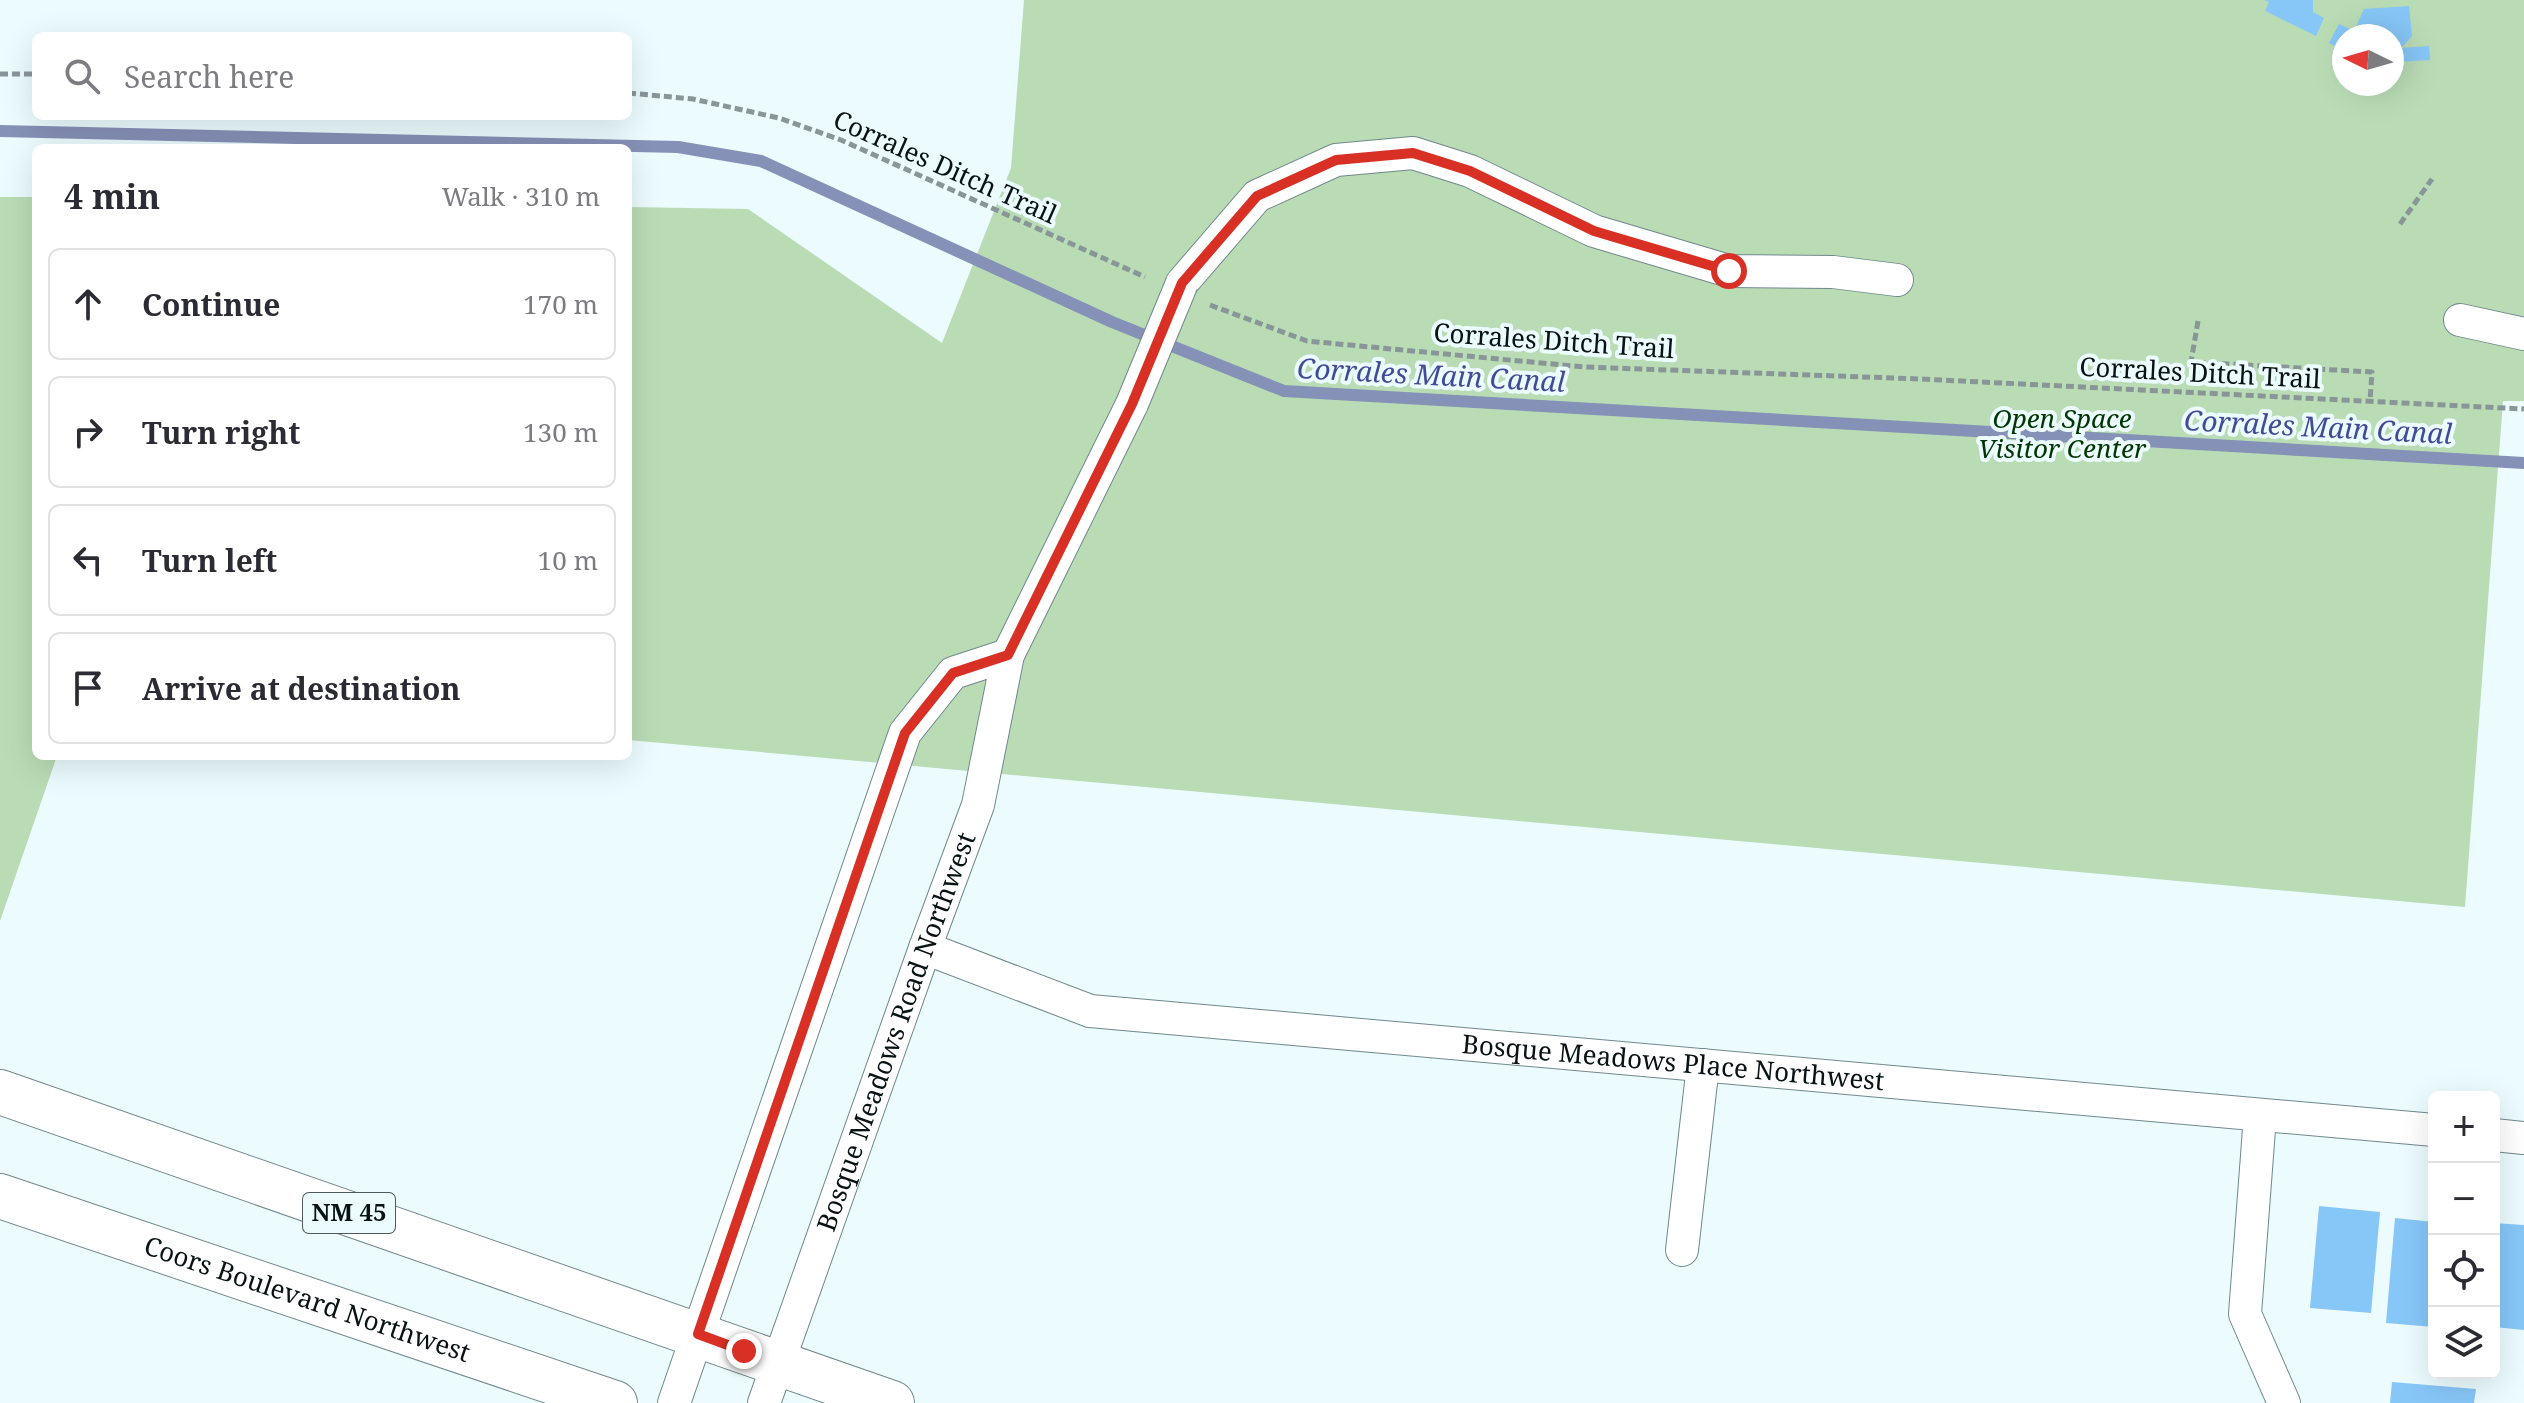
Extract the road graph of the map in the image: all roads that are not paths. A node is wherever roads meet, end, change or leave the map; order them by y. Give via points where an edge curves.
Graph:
1 (1897, 280) dead end
2 (2460, 320) dead end
3 (2524, 334) edge
4 (1008, 655) junction
5 (925, 948) junction
6 (1703, 1065) junction
7 (0, 1092) edge
8 (2260, 1116) junction
9 (2428, 1130) edge
10 (2500, 1136) edge
11 (2524, 1138) edge
12 (0, 1196) edge
13 (1682, 1250) dead end
14 (698, 1334) junction
15 (779, 1362) junction
16 (615, 1403) edge
17 (674, 1403) edge
18 (764, 1403) edge
19 (892, 1403) edge
20 (2284, 1403) edge

1 - 4 street, Bosque Meadows Road Northwest, bridge via 1833,272 1729,271 1594,231 1470,171 1413,153 1336,160 1257,196 1179,289 1132,404
2 - 3 street
4 - 5 street, Bosque Meadows Road Northwest via 978,805
4 - 14 street via 953,673 905,733
5 - 6 street, Bosque Meadows Place Northwest via 1090,1011
5 - 15 street, Bosque Meadows Road Northwest
6 - 8 street, Bosque Meadows Place Northwest
6 - 13 street
7 - 14 main road, NM 45
8 - 9 street, Bosque Meadows Place Northwest
8 - 20 street via 2245,1314
10 - 11 street
12 - 16 main road, Coors Boulevard Northwest
14 - 15 main road, NM 45
14 - 17 street
15 - 18 street, Bosque Meadows Road Northwest
15 - 19 main road, NM 45

